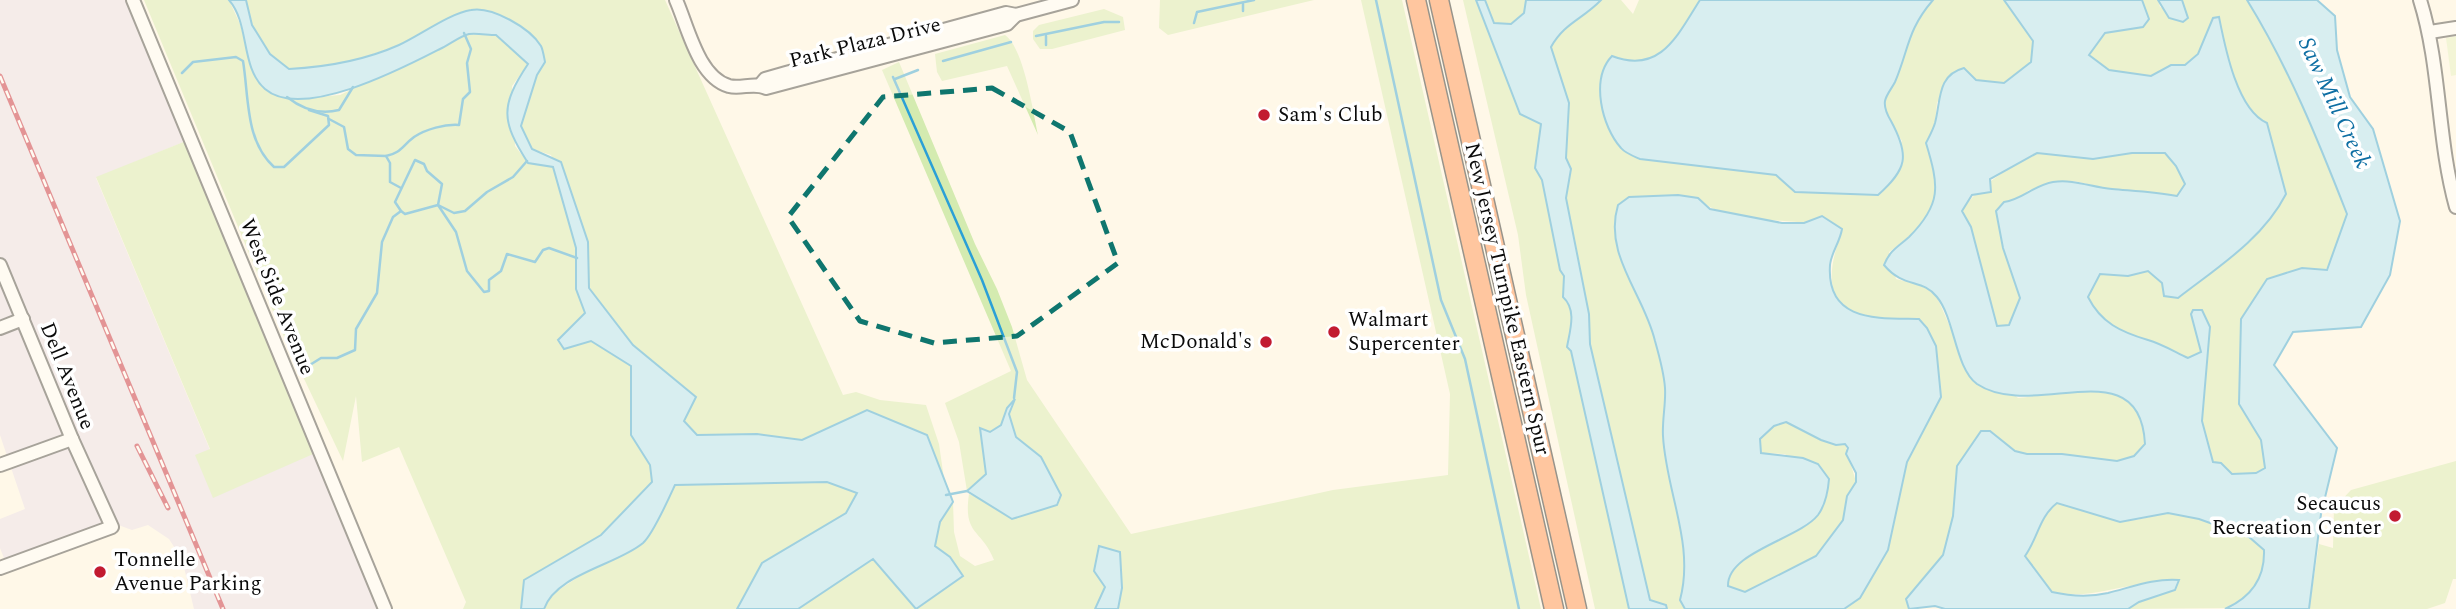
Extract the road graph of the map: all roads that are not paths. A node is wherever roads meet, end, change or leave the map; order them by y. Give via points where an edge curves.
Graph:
1 (133, 0) edge
2 (676, 0) edge
3 (1072, 0) edge
4 (1416, 0) edge
5 (1439, 0) edge
6 (2420, 0) edge
7 (2456, 28) edge
8 (2430, 33) junction
9 (2451, 158) edge
10 (2456, 207) edge
11 (0, 265) edge
12 (23, 319) junction
13 (0, 328) edge
14 (72, 439) junction
15 (0, 465) edge
16 (0, 568) edge
17 (385, 609) edge
18 (1554, 609) edge
19 (1577, 609) edge

1 - 17 street, West Side Avenue
2 - 3 street, Park Plaza Drive via 708,72 720,83 736,88 766,88 918,44 1007,24 1016,15
4 - 18 highway, New Jersey Turnpike Eastern Spur
5 - 19 highway, New Jersey Turnpike Eastern Spur
6 - 8 street
7 - 8 street
8 - 9 street
9 - 10 street
11 - 12 street, Dell Avenue
12 - 13 street
12 - 14 street, Dell Avenue
14 - 15 street
14 - 16 street, Dell Avenue via 112,527

